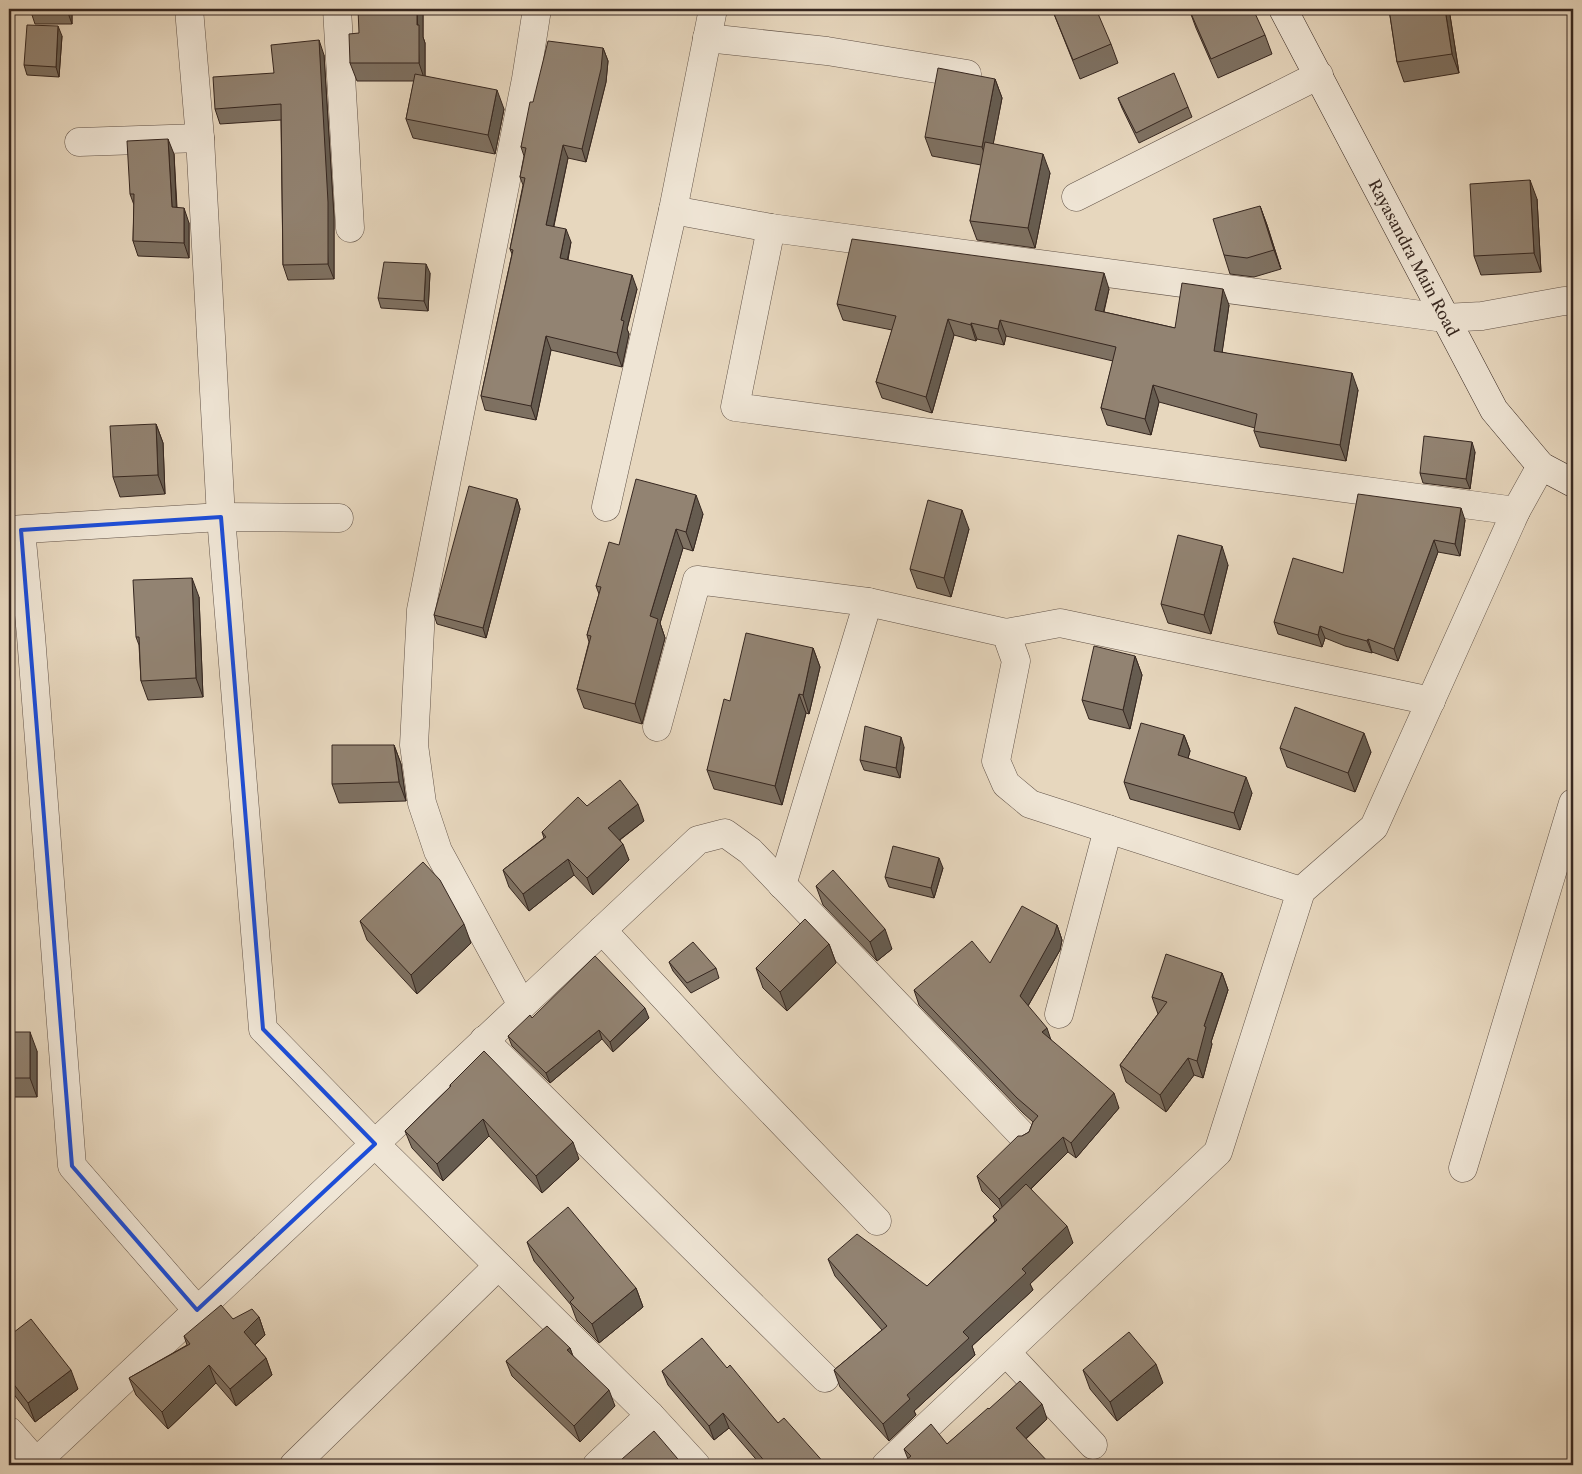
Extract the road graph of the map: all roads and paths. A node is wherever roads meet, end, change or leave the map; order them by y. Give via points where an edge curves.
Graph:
1 (189, 9) edge
2 (337, 9) edge
3 (537, 9) edge
4 (713, 9) edge
5 (1283, 9) edge
6 (706, 38) junction
7 (966, 74) edge
8 (1319, 76) junction
9 (200, 138) junction
10 (79, 142) dead end
11 (1076, 197) dead end
12 (673, 210) junction
13 (350, 228) dead end
14 (771, 228) junction
15 (1573, 302) edge
16 (1444, 318) junction
17 (1541, 466) junction
18 (1573, 483) edge
19 (606, 507) dead end
20 (1516, 511) junction
21 (221, 517) junction
22 (339, 518) dead end
23 (15, 530) edge
24 (868, 602) junction
25 (1006, 633) junction
26 (1431, 701) junction
27 (657, 727) dead end
28 (1573, 803) edge
29 (1108, 829) junction
30 (782, 885) junction
31 (1301, 891) junction
32 (602, 930) junction
33 (522, 1005) junction
34 (1059, 1014) dead end
35 (484, 1040) junction
36 (1023, 1136) edge
37 (375, 1144) junction
38 (1463, 1168) dead end
39 (877, 1221) dead end
40 (498, 1266) junction
41 (197, 1310) junction
42 (1006, 1352) junction
43 (825, 1378) dead end
44 (650, 1415) junction
45 (9, 1431) edge
46 (1092, 1445) dead end
47 (34, 1464) edge
48 (294, 1465) edge
49 (597, 1465) edge
50 (696, 1465) edge
51 (886, 1465) edge

1 - 9 street
2 - 13 street
3 - 33 street via 421,610 414,745 422,803 438,851
4 - 6 street
5 - 8 street, Rayasandra Main Road
6 - 7 street via 827,51
6 - 12 street
8 - 11 street
8 - 16 street, Rayasandra Main Road
9 - 10 street
9 - 21 street
12 - 14 street
12 - 19 street
14 - 16 street
14 - 20 street via 735,407
15 - 16 street via 1482,316
16 - 17 street, Rayasandra Main Road via 1494,410
17 - 18 street, Rayasandra Main Road
17 - 20 street
20 - 26 street
21 - 22 street
21 - 23 street
21 - 37 street via 263,1029
23 - 41 street via 32,655 72,1166
24 - 25 street
24 - 27 street via 697,580
24 - 30 street
25 - 26 street via 1060,623
25 - 29 street via 1016,661 996,761 1006,784 1030,804
26 - 31 street via 1374,828
28 - 38 street
29 - 31 street
29 - 34 street
30 - 32 street via 750,851 725,833 698,840
30 - 36 street
31 - 42 street via 1218,1152
32 - 33 street
32 - 39 street
33 - 35 street
35 - 37 street
35 - 43 street
37 - 40 street
37 - 41 street
40 - 44 street
40 - 48 street
41 - 47 street
42 - 46 street
42 - 51 street
44 - 49 street
44 - 50 street
45 - 47 street

